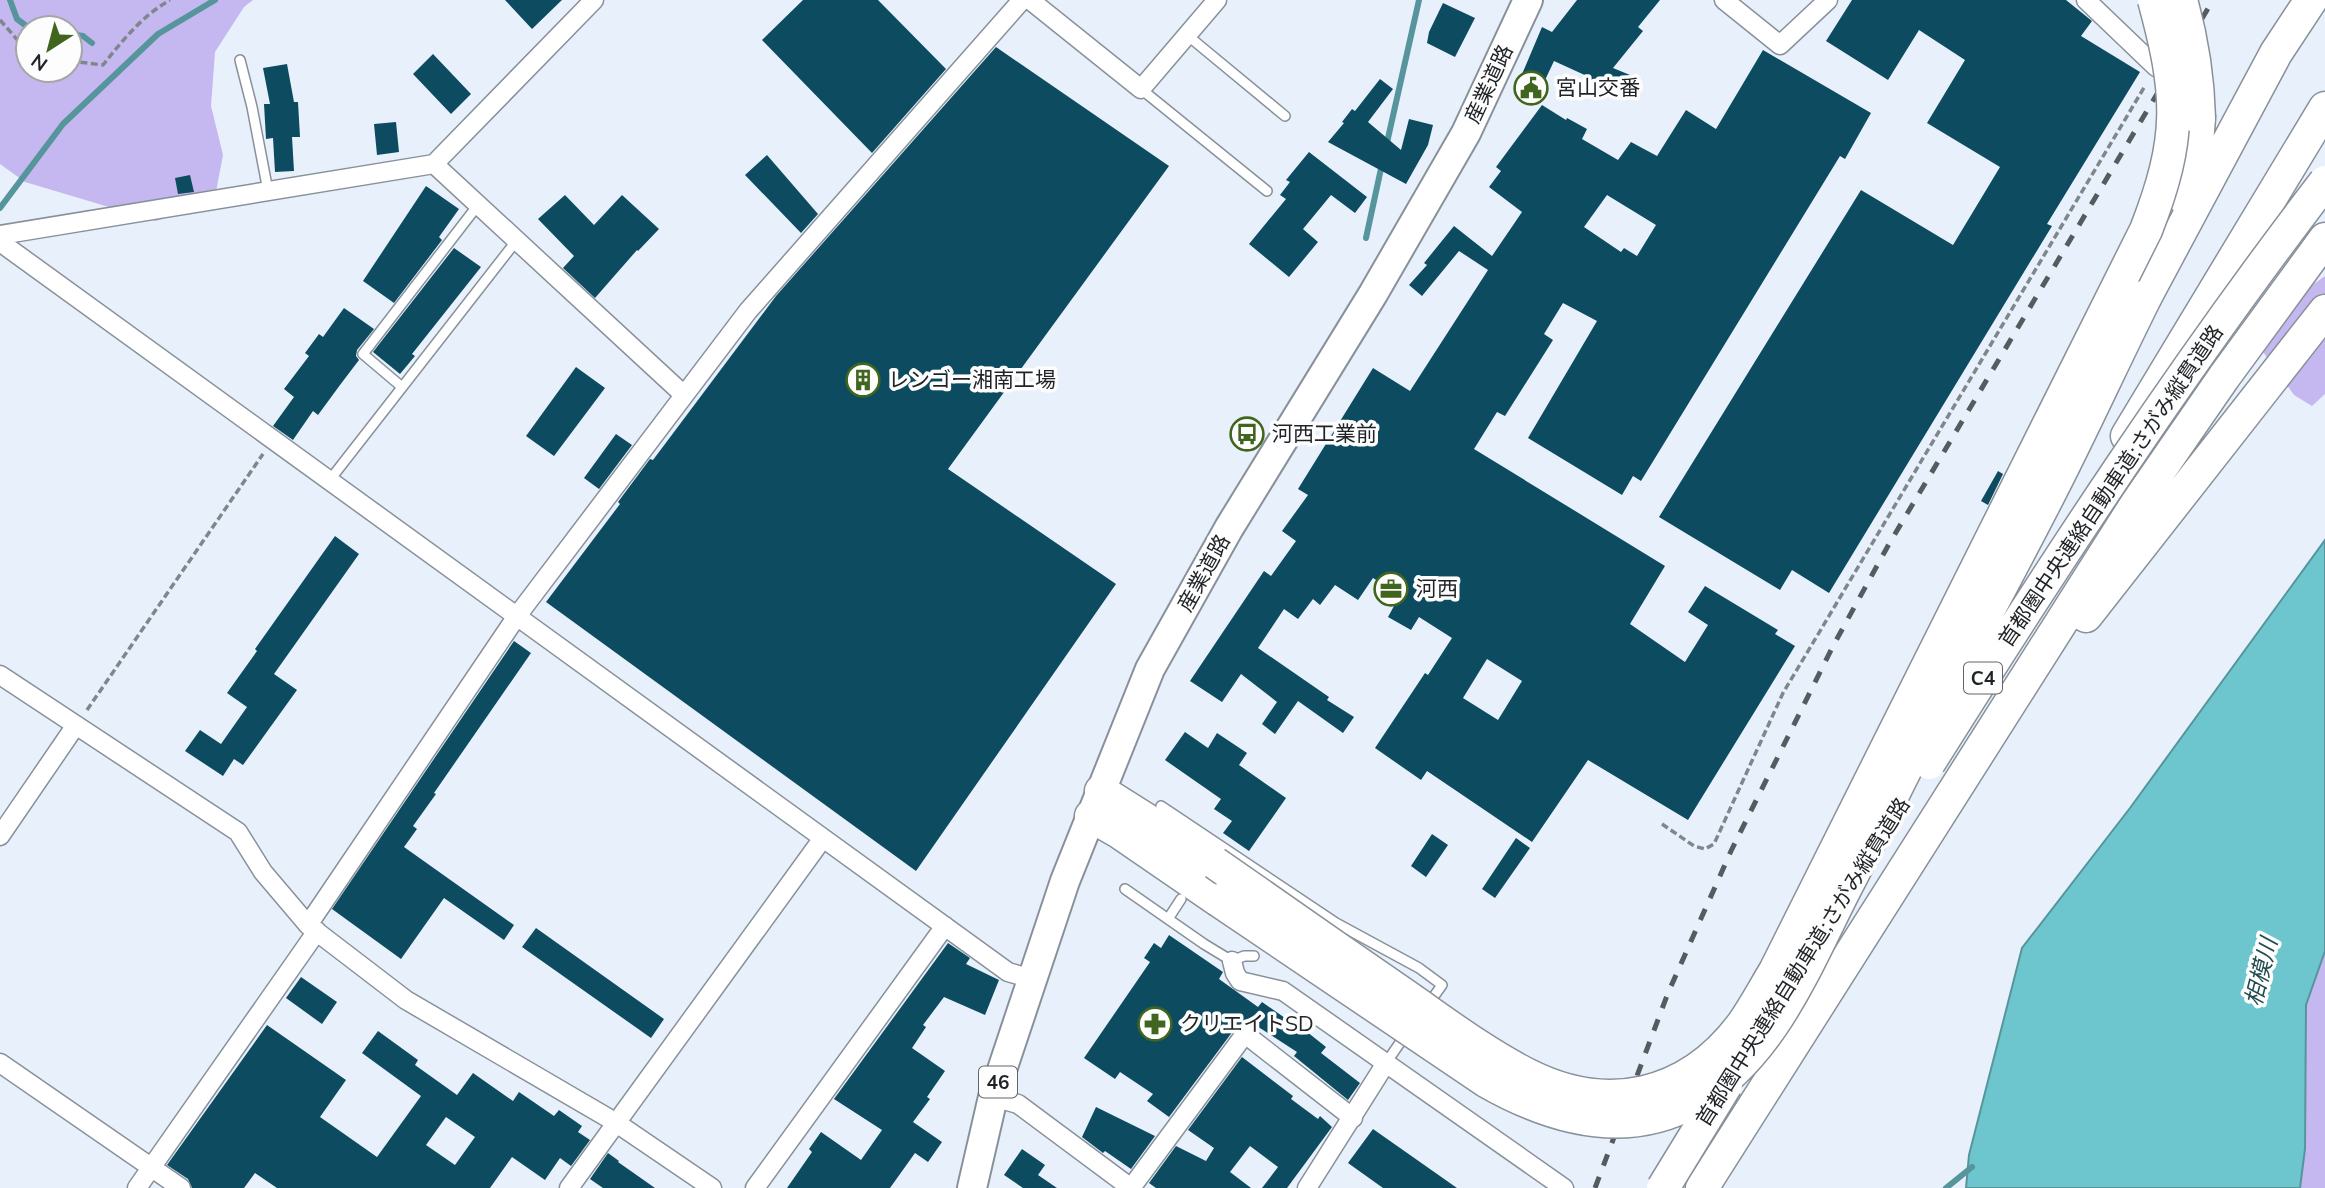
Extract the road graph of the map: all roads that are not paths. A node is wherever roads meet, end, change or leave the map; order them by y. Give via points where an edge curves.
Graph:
1 (594, 0) edge
2 (1022, 0) edge
3 (1030, 0) edge
4 (1217, 0) edge
5 (1528, 0) edge
6 (1724, 0) edge
7 (1828, 0) edge
8 (2086, 0) edge
9 (2154, 0) edge
10 (2180, 0) edge
11 (2311, 0) edge
12 (1188, 35) junction
13 (240, 60) dead end
14 (2156, 67) road end
15 (1141, 89) junction
16 (2325, 108) edge
17 (1285, 116) dead end
18 (434, 164) junction
19 (2325, 182) edge
20 (268, 191) junction
21 (1268, 191) dead end
22 (478, 205) junction
23 (0, 235) edge
24 (2325, 239) edge
25 (517, 240) junction
26 (0, 242) edge
27 (2146, 296) junction
28 (2325, 311) edge
29 (402, 387) junction
30 (684, 395) junction
31 (329, 481) junction
32 (2039, 589) junction
33 (517, 616) junction
34 (0, 676) edge
35 (76, 725) junction
36 (1096, 804) junction
37 (1161, 806) dead end
38 (0, 836) edge
39 (823, 838) junction
40 (1125, 889) dead end
41 (1181, 899) dead end
42 (1168, 919) junction
43 (945, 926) junction
44 (313, 928) junction
45 (1254, 956) dead end
46 (1232, 961) junction
47 (1032, 979) junction
48 (1802, 1027) junction
49 (0, 1063) edge
50 (1386, 1063) junction
51 (993, 1097) junction
52 (1353, 1118) junction
53 (615, 1122) junction
54 (152, 1168) junction
55 (138, 1188) edge
56 (181, 1188) edge
57 (569, 1188) edge
58 (712, 1188) edge
59 (755, 1188) edge
60 (972, 1188) edge
61 (1131, 1188) edge
62 (1307, 1188) edge
63 (1563, 1188) edge
64 (1662, 1188) edge
65 (1702, 1188) edge

1 - 18 street
2 - 30 street via 748,311
3 - 15 street
4 - 12 street
5 - 36 main road, 産業道路 / 46 via 1466,133 1229,528 1150,669
6 - 7 street via 1780,45
8 - 14 street
9 - 36 highway, bridge via 2173,80 2175,112 2168,169 2146,230 1775,971 1722,1048 1682,1078 1638,1095 1587,1096 1559,1088 1479,1047 1215,863
10 - 27 highway, bridge via 2198,86 2196,156 2182,211
11 - 27 highway via 2276,53
12 - 15 street
12 - 17 lane
13 - 20 lane
15 - 21 lane
16 - 32 highway, bridge via 2163,373
18 - 20 street
18 - 22 street
19 - 32 highway, 首都圏中央連絡自動車道;さがみ縦貫道路 / C4, bridge via 2188,368
20 - 23 street
22 - 25 street
22 - 29 lane via 363,354
24 - 48 highway, 首都圏中央連絡自動車道;さがみ縦貫道路 / C4 via 2137,503
25 - 29 lane
25 - 30 street
26 - 31 street
27 - 36 highway, bridge via 2041,511 1797,984 1747,1058 1703,1095 1671,1112 1594,1122 1513,1097 1119,832
28 - 48 highway via 2094,605 1868,939
29 - 31 lane
30 - 33 street
31 - 33 street
32 - 64 highway, 首都圏中央連絡自動車道;さがみ縦貫道路 / C4, bridge
33 - 39 street
33 - 44 street
34 - 35 street
35 - 38 street
35 - 44 street via 238,832 263,873
36 - 47 main road, 産業道路 / 46
37 - 50 lane via 1336,923 1442,985
39 - 43 street
39 - 53 street
40 - 42 lane
41 - 42 lane
42 - 46 lane
43 - 47 street via 1008,972
43 - 59 street
44 - 53 street via 406,1000
44 - 54 street
45 - 46 lane
46 - 50 street via 1240,981 1283,991
47 - 51 main road, 産業道路 / 46
48 - 65 highway, 首都圏中央連絡自動車道;さがみ縦貫道路 / C4
49 - 54 street
50 - 52 street
50 - 63 street
51 - 60 main road, 産業道路 / 46
51 - 61 street via 1018,1104
52 - 61 street via 1245,1034
52 - 62 street
53 - 57 street
53 - 58 street
54 - 55 street
54 - 56 street

